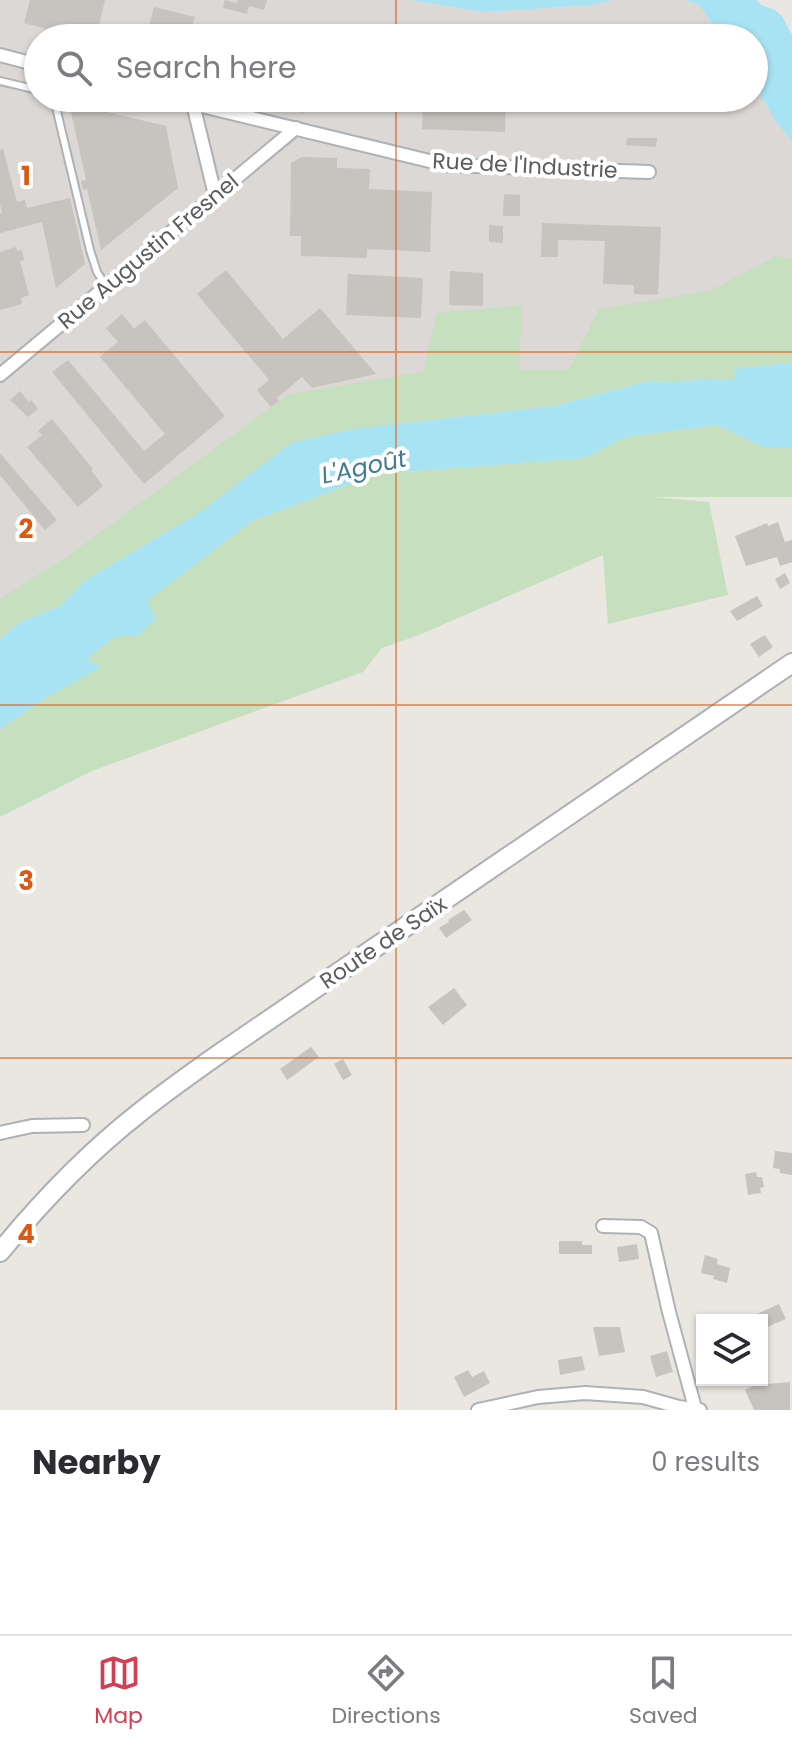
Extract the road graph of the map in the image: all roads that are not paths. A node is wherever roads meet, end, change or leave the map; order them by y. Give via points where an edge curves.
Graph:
1 (0, 55) edge
2 (24, 61) edge
3 (0, 81) edge
4 (24, 87) edge
5 (57, 112) edge
6 (195, 112) edge
7 (227, 112) edge
8 (296, 128) junction
9 (649, 172) dead end
10 (215, 195) junction
11 (106, 286) junction
12 (0, 375) edge
13 (792, 663) edge
14 (83, 1125) dead end
15 (0, 1133) edge
16 (603, 1226) dead end
17 (0, 1252) edge
18 (680, 1408) edge
19 (698, 1409) edge
20 (478, 1410) edge

1 - 2 street
3 - 4 lane
5 - 11 lane via 90,250
6 - 10 street
7 - 8 street, Rue de l'Industrie
8 - 9 street, Rue de l'Industrie via 446,165
8 - 10 street, Rue Augustin Fresnel
10 - 11 street, Rue Augustin Fresnel
11 - 12 street, Rue Augustin Fresnel
13 - 17 street, Route de Saïx via 138,1114 46,1199
14 - 15 street
16 - 19 street via 641,1227 651,1233
18 - 19 street
18 - 20 street via 643,1397 585,1393

